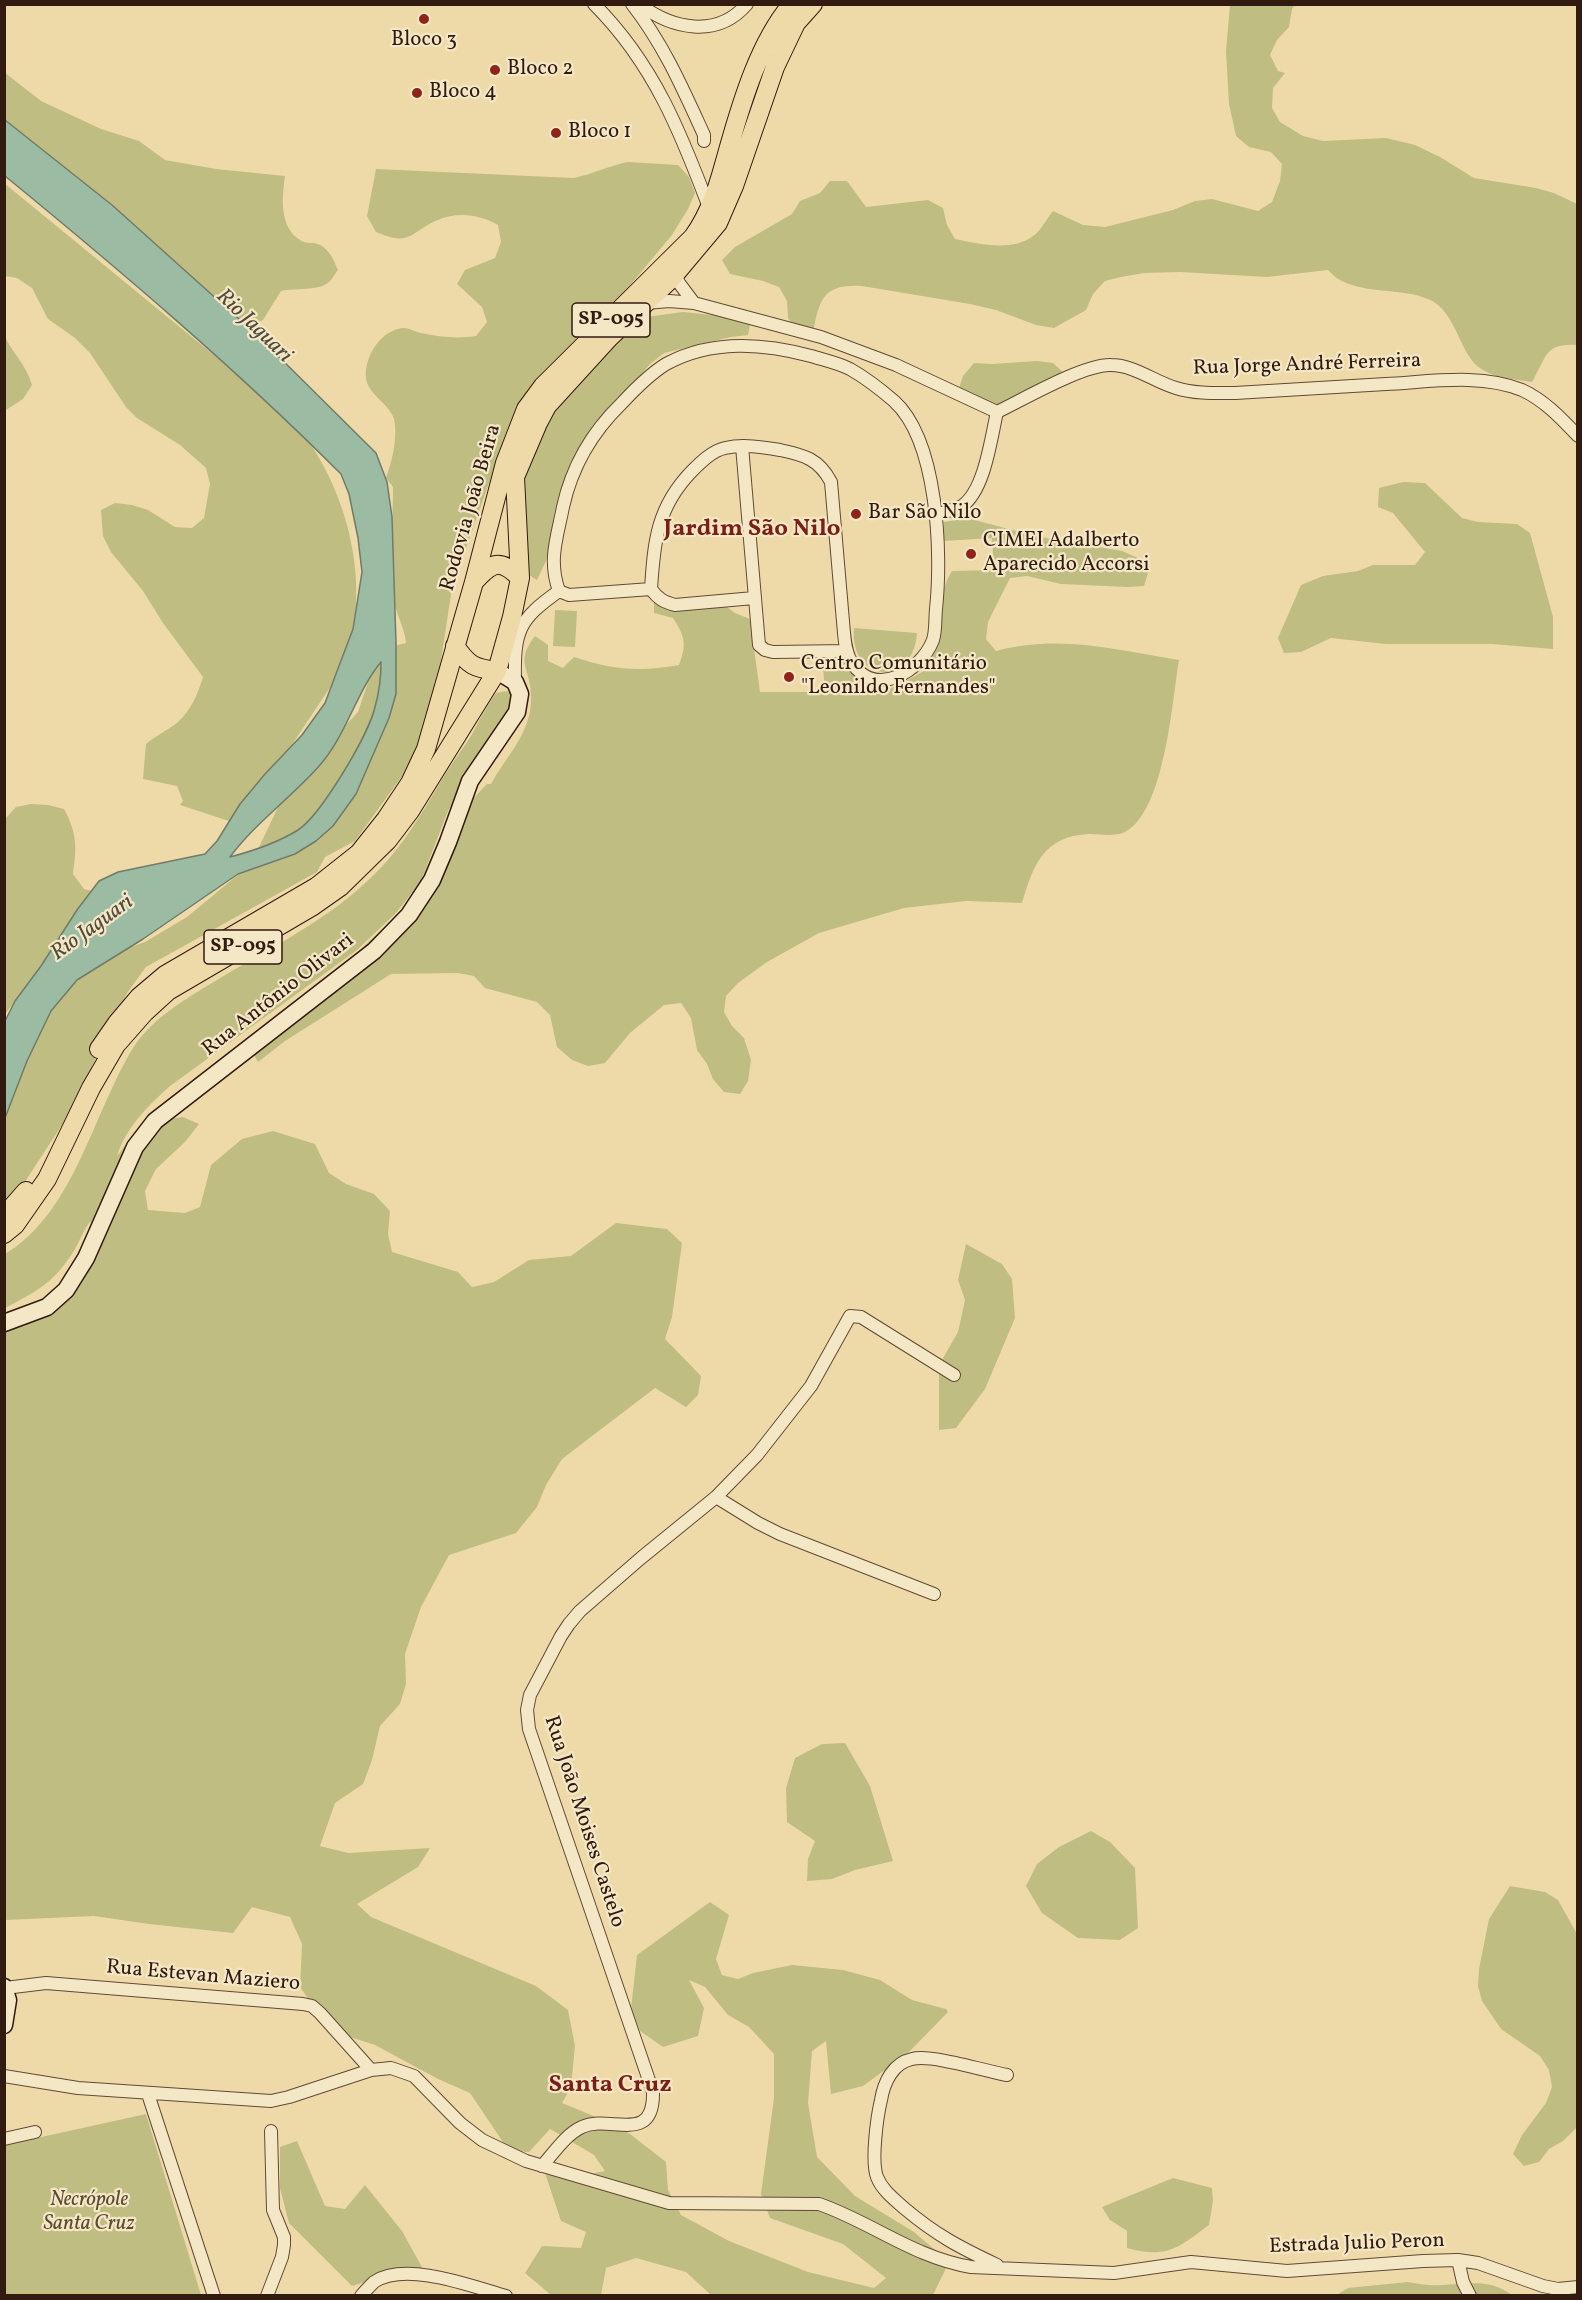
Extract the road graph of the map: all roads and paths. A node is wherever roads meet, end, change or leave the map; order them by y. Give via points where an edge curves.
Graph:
1 (594, 4) edge
2 (632, 4) edge
3 (639, 4) edge
4 (747, 4) edge
5 (792, 4) edge
6 (813, 4) edge
7 (704, 141) dead end
8 (710, 210) junction
9 (675, 274) junction
10 (646, 303) junction
11 (694, 303) junction
12 (777, 325) junction
13 (785, 350) junction
14 (997, 412) junction
15 (1578, 436) edge
16 (742, 446) junction
17 (935, 515) junction
18 (520, 578) junction
19 (474, 582) junction
20 (651, 589) junction
21 (560, 591) junction
22 (754, 598) junction
23 (455, 646) junction
24 (847, 651) junction
25 (497, 671) junction
26 (515, 682) junction
27 (4, 1216) edge
28 (4, 1234) edge
29 (4, 1323) edge
30 (954, 1375) dead end
31 (716, 1497) junction
32 (934, 1594) dead end
33 (5, 1988) edge
34 (4, 2025) edge
35 (371, 2070) junction
36 (7, 2075) edge
37 (1007, 2075) dead end
38 (148, 2094) junction
39 (271, 2131) dead end
40 (35, 2132) dead end
41 (4, 2139) edge
42 (542, 2166) junction
43 (1458, 2260) junction
44 (1002, 2268) junction
45 (1578, 2287) edge
46 (214, 2295) edge
47 (267, 2295) edge
48 (361, 2295) edge
49 (506, 2295) edge
50 (1470, 2295) edge

1 - 8 street via 636,53 667,106
2 - 7 street via 670,61
3 - 4 street via 671,22 714,26 730,20
5 - 8 main road, Rodovia João Beira / SP-095 via 764,48
6 - 9 main road, Rodovia João Beira / SP-095 via 796,24 775,67 718,223
8 - 19 main road, Rodovia João Beira / SP-095 via 693,237 565,363 526,409 505,463
9 - 10 main road, Rodovia João Beira / SP-095
9 - 11 street
10 - 11 street
10 - 18 main road, Rodovia João Beira / SP-095 via 547,406 524,452 515,477
11 - 12 street
12 - 13 street
12 - 14 street via 896,365
13 - 17 street via 848,368 896,403 923,449
13 - 21 street via 728,345 697,351 665,365 603,422 587,444 566,496 552,558
14 - 15 street, Rua Jorge André Ferreira via 1084,370 1112,365 1174,388 1203,393 1450,380 1500,384 1538,399
14 - 17 street via 980,483 973,496 961,507
16 - 20 street via 725,448 700,462 674,492 660,520
16 - 22 street
16 - 24 street via 799,454 824,468 833,496
17 - 24 street via 939,556 937,600 934,638 928,649 903,676 886,680 859,671
18 - 19 main road via 504,565 495,564
18 - 25 main road, Rodovia João Beira / SP-095
19 - 23 main road, Rodovia João Beira / SP-095
20 - 21 street via 569,595
20 - 22 street via 665,603 675,605
21 - 26 street via 526,619 515,656
22 - 24 street via 757,639 765,650
23 - 25 main road via 475,668
23 - 27 main road, SP-095 via 426,749 386,819 359,853 316,887 165,975 139,997 97,1052 34,1179
25 - 26 street
25 - 28 main road, SP-095 via 410,811 363,866 313,906 168,991 144,1012 116,1045 47,1179 15,1225
26 - 29 street, Rua Antônio Olivari via 520,694 517,712 470,781 432,880 409,915 374,951 155,1121 135,1147 86,1258 66,1290 47,1307
30 - 31 street, Rua João Moises Castelo via 855,1315 847,1320 819,1373 772,1438
31 - 32 street via 780,1534
31 - 42 street, Rua João Moises Castelo via 580,1611 561,1636 530,1695 529,1729 653,2092 651,2110 640,2123 584,2126 574,2131
33 - 34 street via 8,2000
33 - 35 street, Rua Estevan Maziero via 46,1983 312,2006
35 - 38 street, Estrada Julio Peron via 271,2101
35 - 42 street, Estrada Julio Peron via 391,2068 414,2076 482,2140 506,2154
36 - 38 street, Estrada Julio Peron via 78,2088
37 - 44 street via 931,2059 912,2059 897,2067 885,2082 880,2102 875,2160 876,2176 898,2203 950,2243
38 - 46 street
39 - 47 street via 273,2210 284,2245
40 - 41 street
42 - 44 street, Estrada Julio Peron via 669,2204 819,2204 948,2264
43 - 44 street, Estrada Julio Peron via 1287,2271 1191,2262 1114,2273
43 - 45 street, Estrada Julio Peron via 1543,2286
43 - 50 street
48 - 49 street via 386,2277 417,2273

